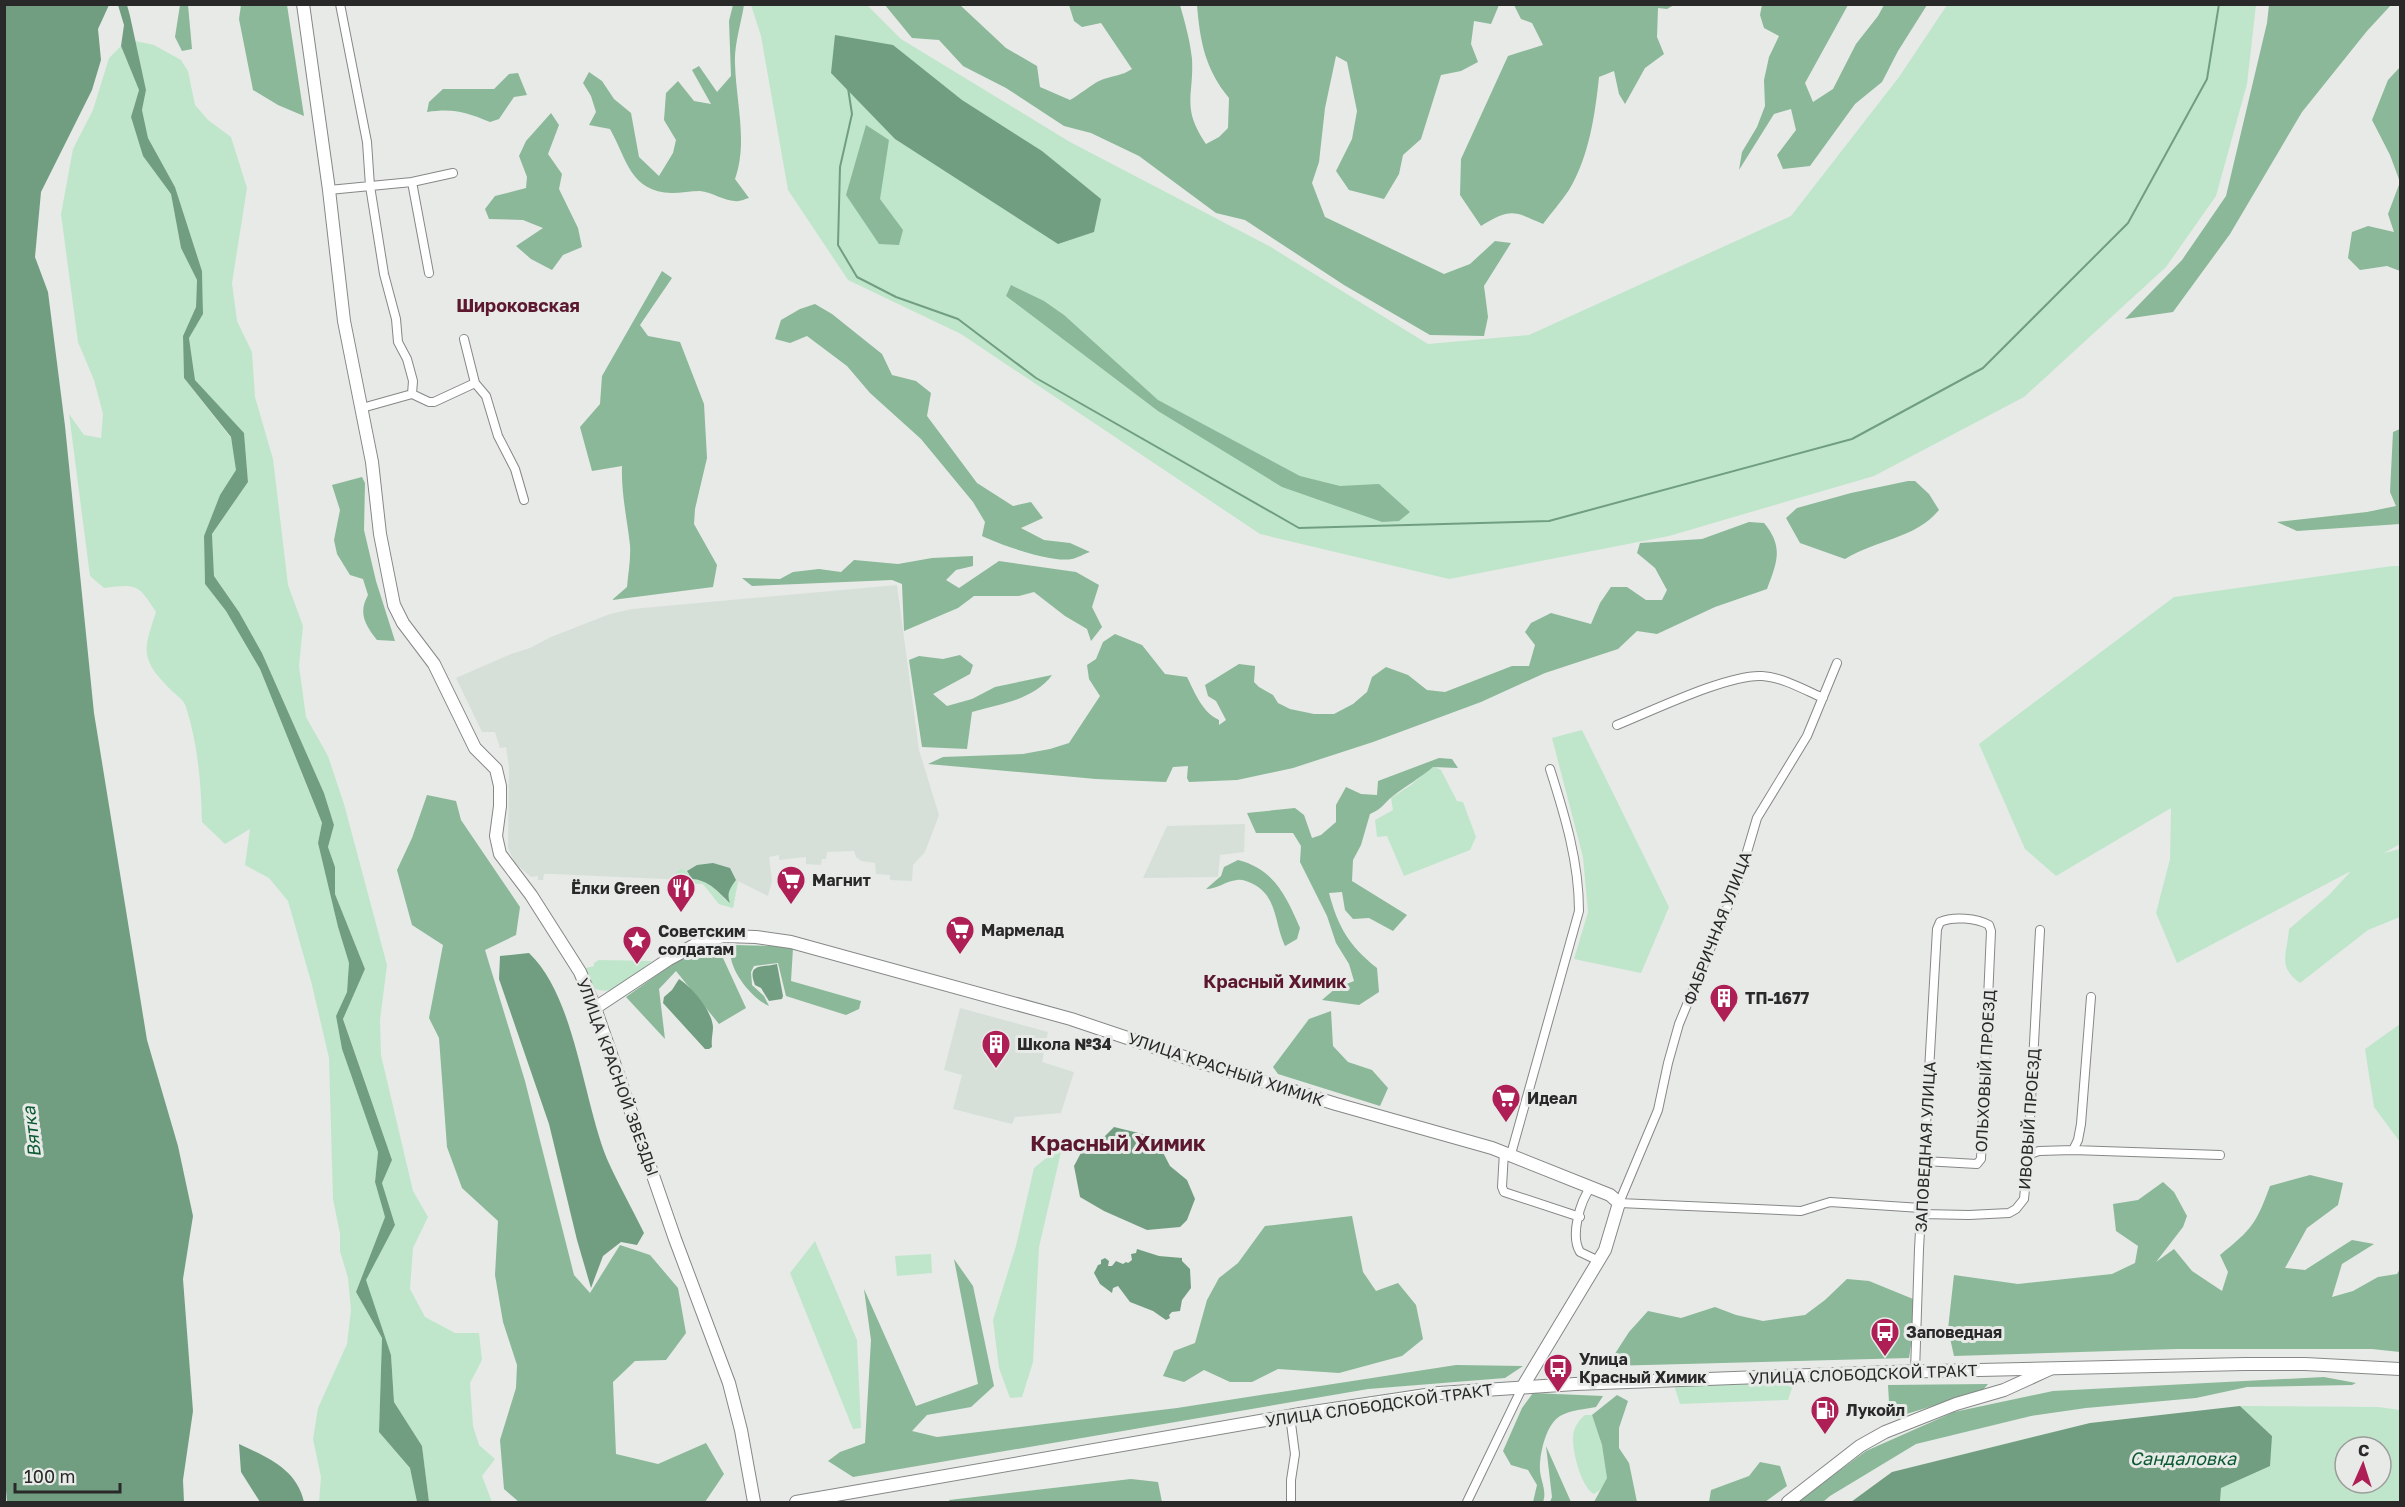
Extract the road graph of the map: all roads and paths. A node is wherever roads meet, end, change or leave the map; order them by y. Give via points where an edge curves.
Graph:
1 (303, 4) edge
2 (340, 4) edge
3 (453, 173) dead end
4 (412, 182) junction
5 (370, 186) junction
6 (329, 190) junction
7 (429, 273) dead end
8 (464, 339) dead end
9 (475, 383) junction
10 (412, 394) junction
11 (362, 408) junction
12 (524, 500) dead end
13 (1837, 663) dead end
14 (1823, 698) junction
15 (1617, 725) dead end
16 (1550, 769) dead end
17 (1940, 922) joint
18 (2040, 930) dead end
19 (2091, 997) dead end
20 (595, 1008) junction
21 (2073, 1150) junction
22 (1508, 1153) junction
23 (2220, 1155) dead end
24 (2028, 1157) junction
25 (1924, 1161) junction
26 (1591, 1187) junction
27 (1619, 1203) junction
28 (1921, 1211) junction
29 (1580, 1217) junction
30 (1599, 1261) junction
31 (2050, 1369) junction
32 (2400, 1369) edge
33 (1915, 1372) junction
34 (1523, 1386) junction
35 (1290, 1416) junction
36 (754, 1503) edge
37 (796, 1503) edge
38 (1291, 1503) edge
39 (1467, 1503) edge
40 (1788, 1503) edge

1 - 6 street, УЛИЦА КРАСНОЙ ЗВЕЗДЫ
2 - 5 street via 367,142
3 - 4 street
4 - 5 street
4 - 7 street
5 - 6 street
5 - 10 street via 384,274 398,342 413,381
6 - 11 street, УЛИЦА КРАСНОЙ ЗВЕЗДЫ via 344,321
8 - 9 street
9 - 10 street via 434,402
9 - 12 street via 486,396
10 - 11 street
11 - 20 street, УЛИЦА КРАСНОЙ ЗВЕЗДЫ via 394,605 434,664 475,748 496,769 500,786 496,836 500,854 580,972
13 - 14 street, ФАБРИЧНАЯ УЛИЦА
14 - 15 street via 1769,676 1751,676
14 - 27 street, ФАБРИЧНАЯ УЛИЦА via 1807,736 1757,818 1739,879 1679,1024 1658,1110
16 - 22 street via 1570,833 1579,911
17 - 25 street, ЗАПОВЕДНАЯ УЛИЦА
17 - 25 street, ОЛЬХОВЫЙ ПРОЕЗД via 1982,921 1991,931 1981,1159 1977,1164
18 - 24 street, ИВОВЫЙ ПРОЕЗД
19 - 21 street via 2081,1124
20 - 22 street, УЛИЦА КРАСНЫЙ ХИМИК via 704,940 724,936 775,939 1071,1019 1193,1060
20 - 36 street, УЛИЦА КРАСНОЙ ЗВЕЗДЫ via 729,1383
21 - 23 street
21 - 24 street via 2039,1151
22 - 26 street, УЛИЦА КРАСНЫЙ ХИМИК
22 - 29 street via 1502,1186 1505,1193
24 - 28 street, ИВОВЫЙ ПРОЕЗД via 2026,1191 2016,1209 1984,1215
25 - 28 street, ЗАПОВЕДНАЯ УЛИЦА
26 - 27 street, УЛИЦА КРАСНЫЙ ХИМИК
26 - 29 street via 1584,1196
27 - 28 street via 1801,1211 1830,1202
27 - 30 street
28 - 33 street, ЗАПОВЕДНАЯ УЛИЦА
29 - 30 street via 1577,1248
30 - 34 street
31 - 32 street, УЛИЦА СЛОБОДСКОЙ ТРАКТ via 2285,1364
31 - 33 street, УЛИЦА СЛОБОДСКОЙ ТРАКТ
31 - 40 street via 2004,1390 1885,1432 1860,1446
33 - 34 street, УЛИЦА СЛОБОДСКОЙ ТРАКТ
34 - 35 street, УЛИЦА СЛОБОДСКОЙ ТРАКТ via 1439,1393
34 - 39 street
35 - 37 street, УЛИЦА СЛОБОДСКОЙ ТРАКТ
35 - 38 street via 1295,1454

